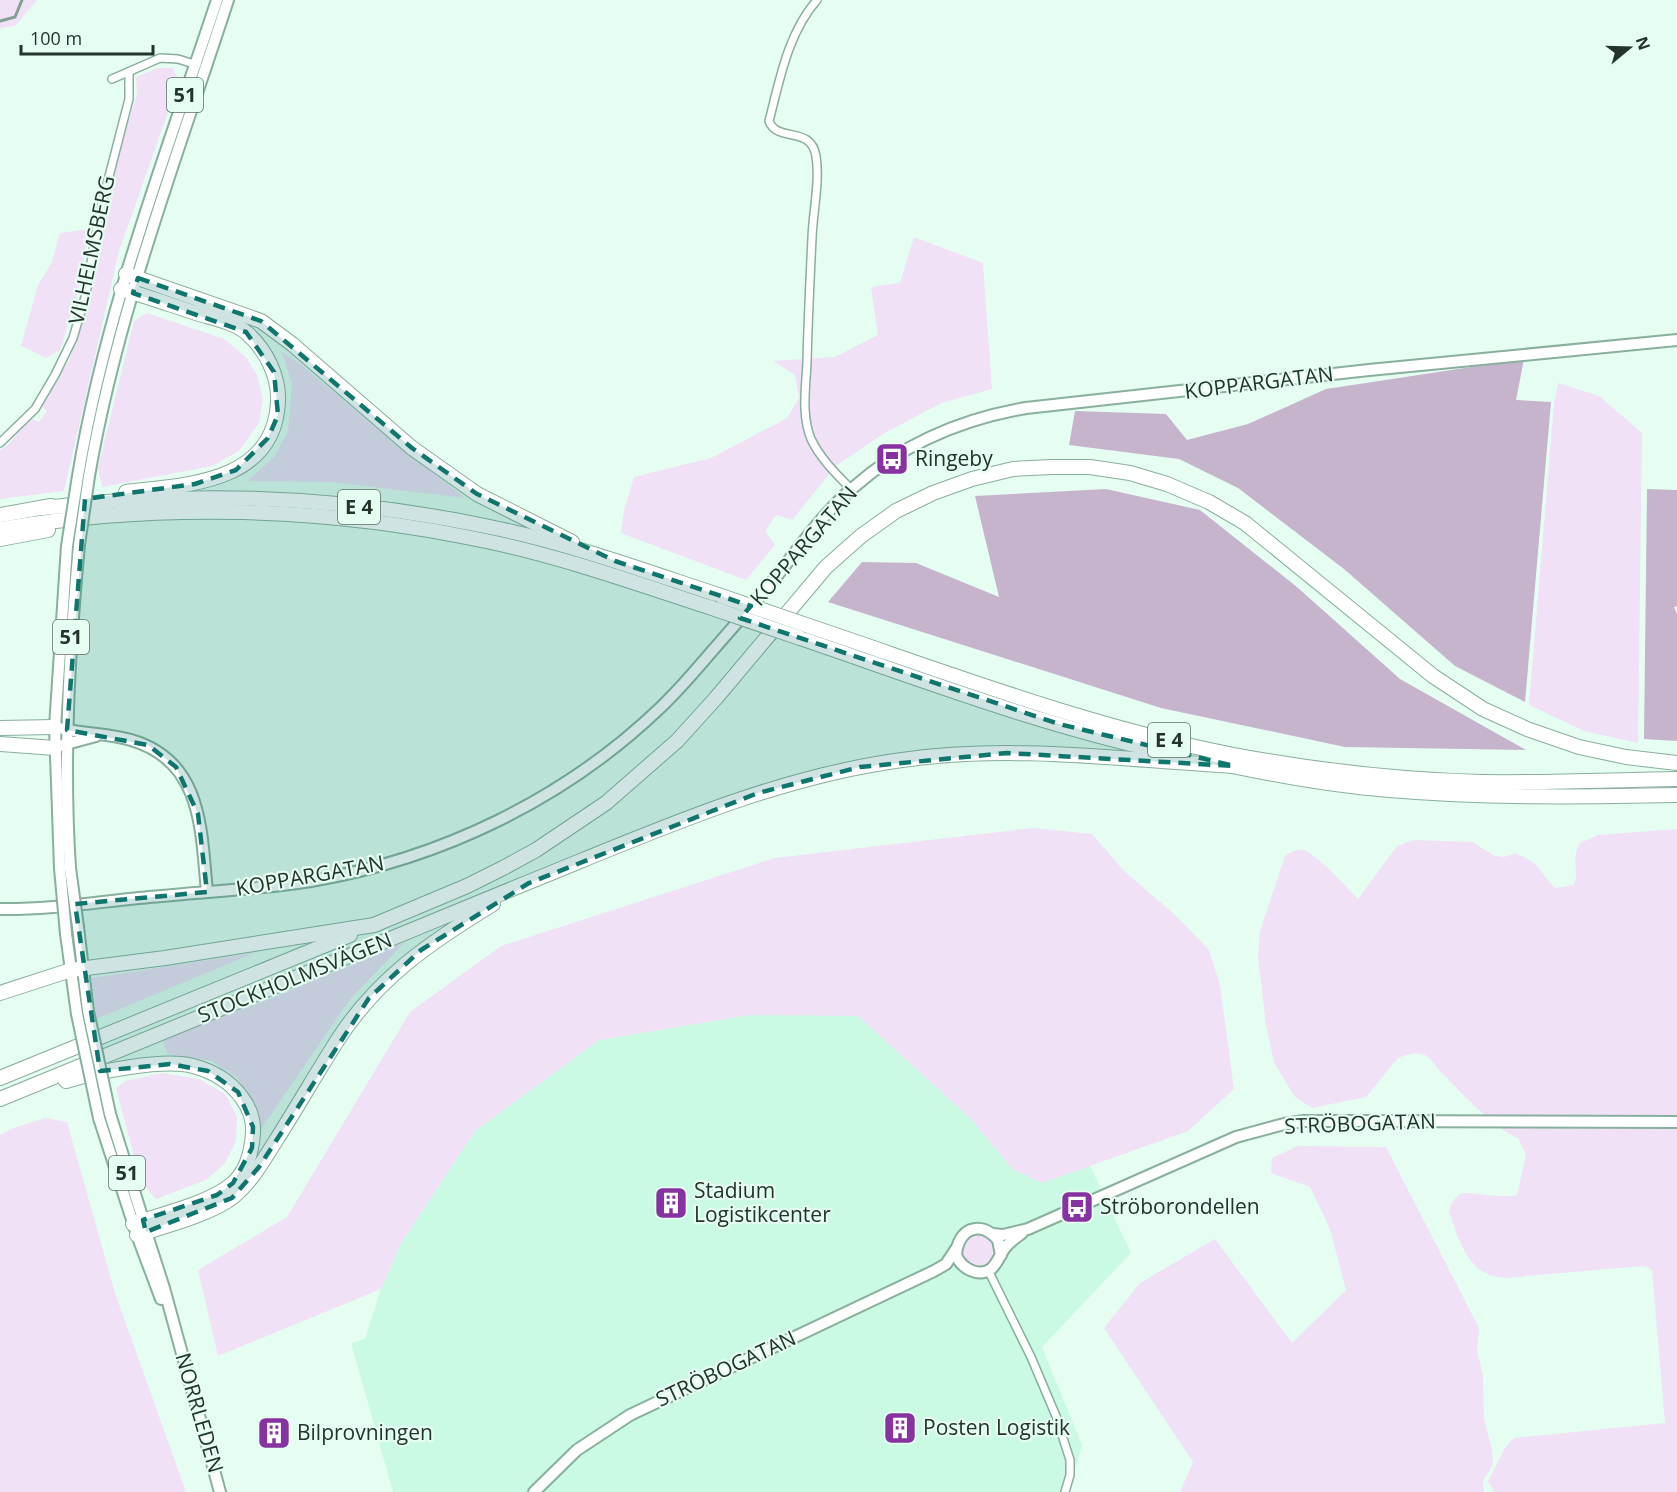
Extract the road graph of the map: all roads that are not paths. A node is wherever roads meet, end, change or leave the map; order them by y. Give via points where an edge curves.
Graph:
1 (217, 0) edge
2 (228, 0) edge
3 (817, 0) edge
4 (201, 67) junction
5 (129, 72) junction
6 (112, 80) dead end
7 (132, 276) junction
8 (127, 291) junction
9 (1677, 340) edge
10 (0, 442) edge
11 (84, 476) junction
12 (851, 489) junction
13 (42, 508) junction
14 (0, 515) edge
15 (128, 515) junction
16 (0, 529) edge
17 (0, 539) edge
18 (615, 561) junction
19 (0, 728) edge
20 (61, 728) junction
21 (100, 735) junction
22 (0, 744) edge
23 (61, 746) junction
24 (1677, 763) edge
25 (1234, 766) junction
26 (1677, 779) edge
27 (1638, 795) junction
28 (1677, 795) edge
29 (1677, 802) edge
30 (65, 868) junction
31 (529, 882) junction
32 (207, 892) junction
33 (0, 909) edge
34 (374, 925) junction
35 (77, 969) junction
36 (0, 993) edge
37 (0, 1078) edge
38 (0, 1100) edge
39 (1677, 1122) edge
40 (140, 1228) junction
41 (1028, 1229) junction
42 (993, 1234) junction
43 (956, 1249) junction
44 (1001, 1255) junction
45 (963, 1267) junction
46 (988, 1270) junction
47 (934, 1271) junction
48 (220, 1492) edge
49 (534, 1492) edge
50 (1065, 1492) edge

1 - 4 street, 51
2 - 4 street, 51
3 - 12 street via 804,15 792,41 769,121 776,131 807,139 816,154 805,412 812,441
4 - 5 street via 160,58
4 - 7 street, 51
5 - 6 street
5 - 10 street, VILHELMSBERG via 129,99 73,338 35,409
7 - 8 street, 51
7 - 18 highway via 261,321 412,448 477,494
8 - 11 street, 51 via 99,372 86,430
8 - 13 highway via 246,332 264,352 274,372 278,415 253,458 214,479
9 - 12 street, KOPPARGATAN via 1016,410 962,423 936,434
11 - 20 street, 51, bridge
11 - 20 street, 51, bridge via 67,546
12 - 32 street, KOPPARGATAN via 662,706 557,788 488,826 393,862 291,884
13 - 14 highway, E 4
13 - 18 highway, E 4 via 141,500 237,498 313,502 491,527
15 - 16 highway, E 4
15 - 17 highway
15 - 25 highway, E 4, bridge via 237,512 314,516 393,524 486,541 541,554 712,608 1059,724 1143,748
18 - 26 highway, E 4, bridge via 1067,712 1233,755 1318,768 1481,782
19 - 20 highway
20 - 21 street
20 - 23 street, 51
21 - 23 street
21 - 32 street via 148,745 170,761 186,780 198,814
22 - 23 highway
23 - 30 street, 51
24 - 34 highway via 1580,747 1483,709 1423,669 1245,524 1209,502 1167,484 1090,467 1013,469 933,493 861,536 826,567 677,741 578,823 476,882
25 - 27 highway, E 4 via 1323,783 1390,790
25 - 31 highway, STOCKHOLMSVÄGEN via 1067,754 1007,753 904,760 758,793
27 - 28 highway, E 4
27 - 29 highway
30 - 35 street, 51, bridge via 78,927
30 - 35 street, 51, bridge via 66,934
31 - 38 highway, STOCKHOLMSVÄGEN
31 - 40 highway via 422,950 369,998 246,1186 213,1208
32 - 33 street, KOPPARGATAN
34 - 35 highway
34 - 37 highway, STOCKHOLMSVÄGEN
35 - 36 highway
35 - 40 street, 51, bridge via 104,1116
38 - 40 highway via 89,1074 150,1065 191,1065 228,1082 248,1106 254,1126 245,1168 217,1195
39 - 41 street, STRÖBOGATAN via 1284,1124 1236,1137
40 - 48 street, NORRLEDEN via 176,1335
41 - 42 street, STRÖBOGATAN
41 - 44 street, STRÖBOGATAN via 1010,1242
42 - 43 street via 979,1228 969,1230
42 - 44 street
43 - 45 street
43 - 47 street, STRÖBOGATAN via 946,1264
44 - 46 street
45 - 46 street via 977,1272
45 - 47 street, STRÖBOGATAN
46 - 50 street via 1056,1416 1070,1461
47 - 49 street, STRÖBOGATAN via 630,1415 577,1450

